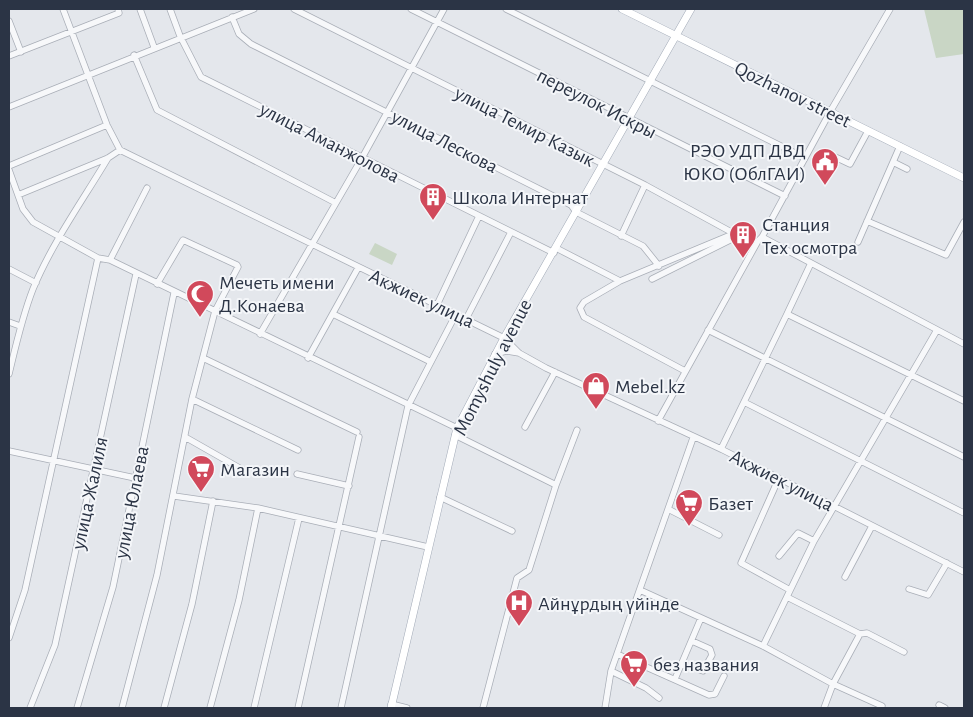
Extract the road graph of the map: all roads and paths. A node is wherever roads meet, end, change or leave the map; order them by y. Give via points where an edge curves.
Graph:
1 (63, 9) edge
2 (118, 9) edge
3 (140, 9) edge
4 (170, 9) edge
5 (254, 9) edge
6 (294, 9) edge
7 (411, 9) edge
8 (444, 9) edge
9 (506, 9) edge
10 (622, 9) edge
11 (691, 9) edge
12 (890, 9) edge
13 (232, 17) junction
14 (9, 20) edge
15 (436, 22) junction
16 (73, 32) junction
17 (676, 35) junction
18 (180, 36) junction
19 (154, 47) junction
20 (21, 52) junction
21 (134, 55) junction
22 (9, 56) edge
23 (410, 68) junction
24 (89, 75) junction
25 (650, 80) junction
26 (9, 107) edge
27 (388, 112) junction
28 (830, 112) junction
29 (628, 119) junction
30 (107, 125) junction
31 (868, 131) junction
32 (900, 146) junction
33 (120, 150) junction
34 (831, 155) dead end
35 (108, 158) junction
36 (362, 158) junction
37 (805, 158) junction
38 (893, 162) junction
39 (602, 164) junction
40 (9, 166) edge
41 (907, 169) dead end
42 (9, 170) edge
43 (964, 178) edge
44 (645, 185) junction
45 (148, 188) dead end
46 (18, 195) junction
47 (785, 196) junction
48 (334, 202) junction
49 (576, 212) junction
50 (479, 216) junction
51 (867, 222) junction
52 (964, 222) edge
53 (511, 232) junction
54 (735, 235) junction
55 (621, 236) junction
56 (61, 237) junction
57 (762, 237) junction
58 (858, 242) dead end
59 (310, 244) junction
60 (756, 245) junction
61 (555, 250) junction
62 (98, 258) junction
63 (110, 260) junction
64 (811, 263) junction
65 (659, 266) junction
66 (358, 268) junction
67 (9, 269) edge
68 (136, 274) junction
69 (652, 279) dead end
70 (620, 281) junction
71 (36, 283) junction
72 (157, 284) junction
73 (174, 293) junction
74 (436, 305) junction
75 (215, 311) junction
76 (333, 314) junction
77 (456, 314) junction
78 (787, 314) junction
79 (466, 319) junction
80 (9, 322) edge
81 (20, 326) junction
82 (708, 330) junction
83 (937, 330) junction
84 (260, 334) junction
85 (504, 338) junction
86 (964, 344) edge
87 (519, 353) junction
88 (495, 354) junction
89 (203, 358) junction
90 (308, 358) junction
91 (765, 358) junction
92 (431, 362) junction
93 (555, 372) junction
94 (685, 372) junction
95 (9, 374) edge
96 (911, 375) junction
97 (192, 399) junction
98 (964, 401) edge
99 (744, 402) junction
100 (408, 406) junction
101 (885, 417) junction
102 (658, 421) junction
103 (526, 427) dead end
104 (577, 430) dead end
105 (456, 432) junction
106 (185, 438) junction
107 (693, 438) junction
108 (721, 449) junction
109 (298, 450) dead end
110 (9, 451) edge
111 (964, 457) edge
112 (52, 460) junction
113 (862, 460) junction
114 (94, 469) junction
115 (242, 470) dead end
116 (297, 474) dead end
117 (135, 478) junction
118 (778, 480) junction
119 (556, 485) junction
120 (348, 486) junction
121 (174, 496) junction
122 (440, 497) junction
123 (213, 501) junction
124 (834, 507) junction
125 (258, 508) junction
126 (668, 509) junction
127 (964, 513) edge
128 (299, 518) junction
129 (872, 526) junction
130 (340, 527) junction
131 (512, 531) dead end
132 (719, 535) dead end
133 (380, 536) junction
134 (814, 541) junction
135 (428, 547) junction
136 (779, 556) dead end
137 (947, 563) junction
138 (964, 572) edge
139 (845, 577) dead end
140 (909, 589) dead end
141 (640, 590) junction
142 (790, 590) junction
143 (787, 597) junction
144 (702, 618) junction
145 (860, 634) junction
146 (9, 638) edge
147 (692, 641) junction
148 (763, 646) junction
149 (904, 652) dead end
150 (617, 654) junction
151 (682, 664) junction
152 (611, 670) junction
153 (724, 676) dead end
154 (675, 679) junction
155 (833, 684) junction
156 (659, 698) dead end
157 (938, 704) dead end
158 (391, 706) edge
159 (882, 706) dead end
160 (30, 708) edge
161 (77, 708) edge
162 (122, 708) edge
163 (164, 708) edge
164 (210, 708) edge
165 (254, 708) edge
166 (298, 708) edge
167 (341, 708) edge
168 (407, 708) edge
169 (484, 708) edge
170 (605, 708) edge
171 (824, 708) edge
172 (945, 708) edge

1 - 16 street
2 - 16 street via 119,13
3 - 19 street
4 - 18 street, улица Аманжолова
5 - 13 street
6 - 23 street, улица Темир Казык
7 - 15 street, переулок Искры
8 - 15 street
9 - 25 street
10 - 17 main road, Qozhanov street
11 - 17 main road
12 - 28 street
13 - 18 street
13 - 27 street, улица Лескова via 245,41
14 - 20 street
15 - 23 street
15 - 29 street, переулок Искры
16 - 20 street
16 - 24 street
17 - 25 main road, Momyshuly avenue
17 - 28 main road, Qozhanov street
18 - 19 street
18 - 36 street, улица Аманжолова via 201,77
19 - 21 street
20 - 22 street
21 - 24 street
21 - 48 street via 156,110
23 - 27 street
23 - 39 street, улица Темир Казык
24 - 26 street
24 - 30 street
25 - 29 main road, Momyshuly avenue
25 - 37 street
27 - 36 street
27 - 49 street, улица Лескова via 571,205
28 - 31 main road, Qozhanov street
28 - 37 street
29 - 39 main road, Momyshuly avenue
29 - 47 street, переулок Искры
30 - 33 street
30 - 40 street
31 - 32 main road, Qozhanov street
31 - 34 street via 850,164
32 - 38 street
32 - 43 main road, Qozhanov street
33 - 35 street
33 - 59 street, Акжиек улица
35 - 46 street
35 - 56 street
36 - 48 street
36 - 50 street, улица Аманжолова
37 - 47 street
38 - 41 street
38 - 51 street
39 - 44 street, улица Темир Казык
39 - 49 main road, Momyshuly avenue
42 - 46 street
44 - 54 street, улица Темир Казык
44 - 55 street
45 - 63 street
46 - 56 street via 23,209 34,222
47 - 57 street
48 - 59 street
49 - 55 street, улица Лескова
49 - 61 main road, Momyshuly avenue
50 - 53 street, улица Аманжолова
50 - 74 street
51 - 52 street via 946,255
51 - 58 street
53 - 61 street, улица Аманжолова
53 - 79 street
54 - 60 street, улица Темир Казык
54 - 65 street
54 - 69 street
55 - 65 street, улица Лескова via 643,246
56 - 62 street
56 - 71 street
57 - 60 street
57 - 64 street
59 - 66 street, Акжиек улица
59 - 84 street
60 - 82 street
61 - 70 street, улица Аманжолова
61 - 85 main road, Momyshuly avenue
62 - 63 street
62 - 112 street
63 - 68 street
64 - 78 street
64 - 83 street
65 - 70 street
66 - 74 street, Акжиек улица
66 - 76 street
67 - 71 street
68 - 72 street
68 - 114 street, улица Жалиля
70 - 94 street via 584,302 579,311 584,317
71 - 81 street
72 - 73 street
72 - 75 street via 182,240 187,240 237,265
73 - 75 street
73 - 117 street, улица Юлаева
74 - 77 street, Акжиек улица
75 - 84 street
75 - 89 street
76 - 90 street
76 - 92 street
77 - 79 street, Акжиек улица
77 - 92 street
78 - 91 street
78 - 96 street
79 - 85 street, Акжиек улица
80 - 81 street
81 - 95 street
82 - 91 street
82 - 94 street
83 - 86 street
83 - 96 street
84 - 90 street
85 - 87 street, Акжиек улица
85 - 88 main road, Momyshuly avenue
87 - 88 street via 506,351
87 - 93 street, Акжиек улица
88 - 105 main road, Momyshuly avenue
89 - 97 street
89 - 120 street via 358,434
90 - 100 street
91 - 99 street
91 - 101 street
92 - 100 street
93 - 102 street, Акжиек улица
93 - 103 street
94 - 102 street
96 - 98 street
96 - 101 street
97 - 106 street
97 - 109 street
99 - 108 street
99 - 113 street
100 - 105 street
100 - 133 street
101 - 111 street
101 - 113 street
102 - 107 street, Акжиек улица
104 - 119 street
105 - 119 street
105 - 122 main road, Momyshuly avenue
106 - 115 street
106 - 121 street
107 - 108 street, Акжиек улица
107 - 126 street
108 - 118 street, Акжиек улица
110 - 112 street
112 - 114 street
112 - 146 street via 25,590
113 - 124 street
113 - 127 street
114 - 117 street
114 - 160 street, улица Жалиля via 55,645
116 - 120 street
117 - 161 street, улица Юлаева via 113,587
118 - 124 street, Акжиек улица
118 - 142 street via 741,563
119 - 169 street via 528,570 517,578
120 - 130 street
121 - 123 street
121 - 162 street
122 - 131 street
122 - 135 main road, Momyshuly avenue
123 - 125 street
123 - 163 street via 192,604
124 - 129 street, Акжиек улица
124 - 134 street
125 - 128 street
125 - 164 street via 239,600
126 - 132 street
126 - 141 street
128 - 130 street
128 - 165 street
129 - 137 street, Акжиек улица
129 - 139 street
130 - 133 street
130 - 166 street
133 - 135 street
133 - 167 street
134 - 136 street via 798,533
134 - 142 street
135 - 158 main road, Momyshuly avenue
137 - 138 street, Акжиек улица
137 - 140 street via 928,595
141 - 144 street
141 - 150 street
142 - 143 street
143 - 145 street
143 - 148 street
144 - 147 street
144 - 148 street
145 - 149 street via 866,633
145 - 155 street
147 - 151 street
147 - 151 street via 710,649 712,654 703,670
148 - 155 street
150 - 152 street
150 - 154 street
151 - 154 street
152 - 156 street
152 - 170 street
153 - 154 street via 715,694 709,695
155 - 159 street
155 - 171 street
157 - 172 street
158 - 168 street

